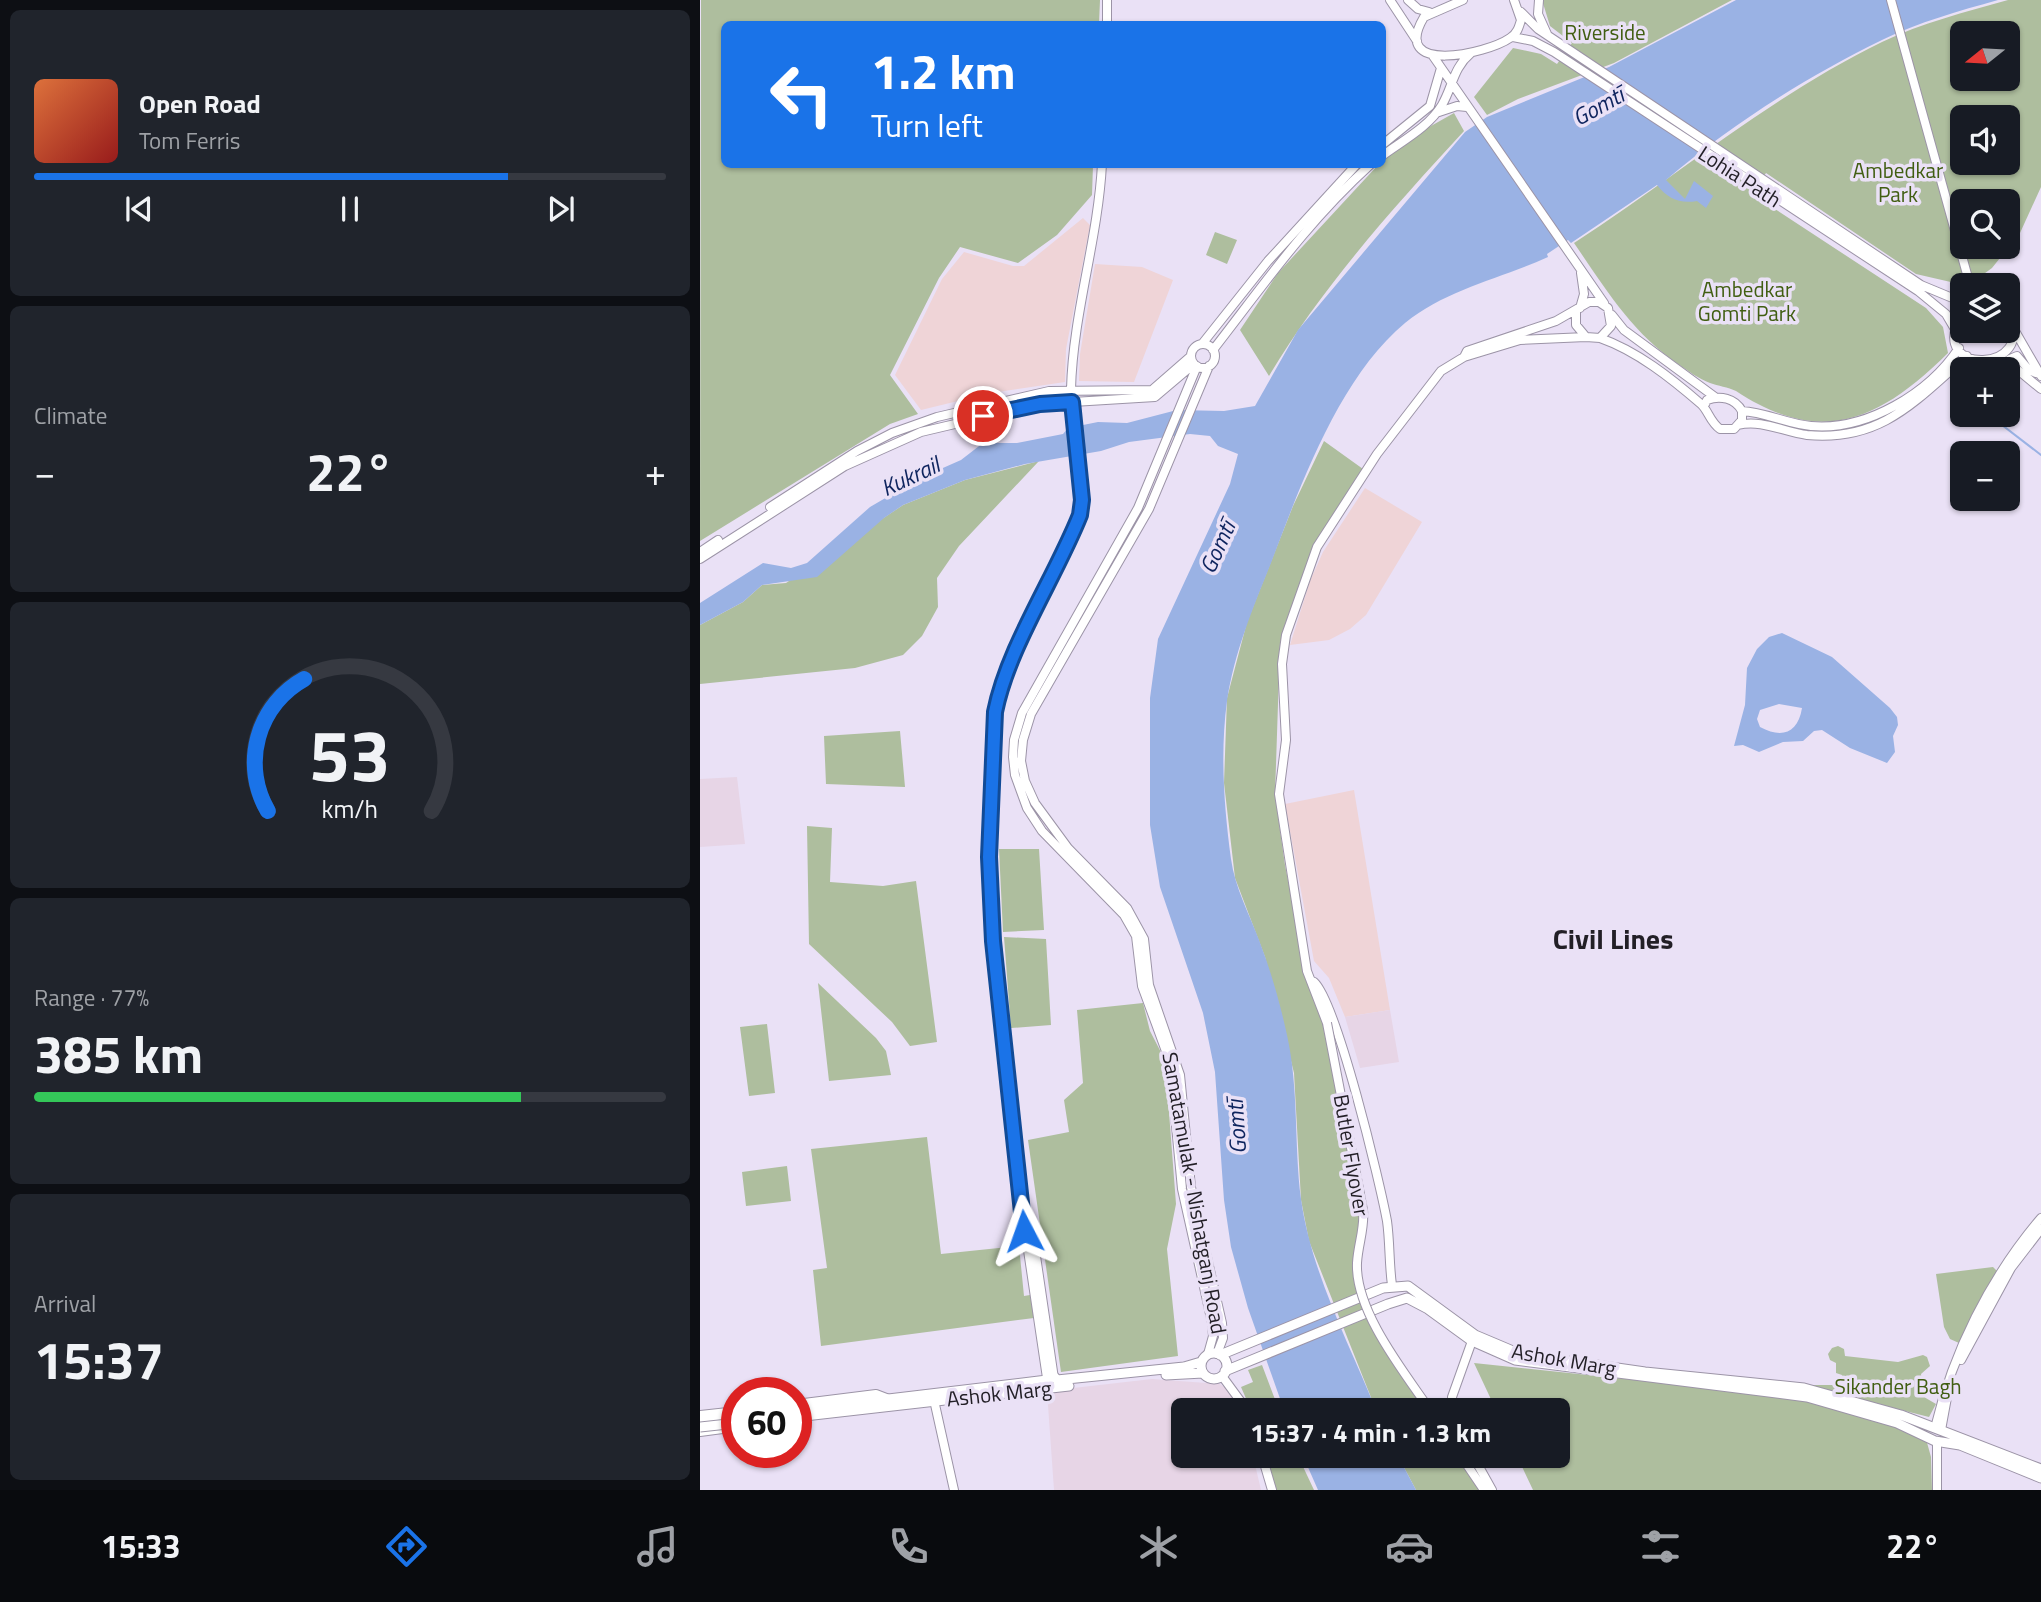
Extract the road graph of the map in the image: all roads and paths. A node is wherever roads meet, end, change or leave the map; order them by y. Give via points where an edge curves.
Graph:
1 (1107, 0) edge
2 (1391, 0) edge
3 (1408, 0) edge
4 (1463, 0) edge
5 (1514, 0) edge
6 (1539, 0) edge
7 (1891, 0) edge
8 (1429, 12) junction
9 (1521, 12) junction
10 (1107, 21) edge
11 (1548, 36) junction
12 (1513, 37) junction
13 (1420, 46) junction
14 (1557, 48) junction
15 (1473, 51) junction
16 (1433, 57) junction
17 (1441, 68) junction
18 (1451, 82) junction
19 (1466, 107) junction
20 (1436, 114) junction
21 (1386, 142) edge
22 (1386, 153) edge
23 (1102, 168) edge
24 (1353, 168) edge
25 (1367, 168) edge
26 (1744, 174) junction
27 (1581, 270) junction
28 (1967, 273) edge
29 (1950, 297) edge
30 (1578, 310) junction
31 (1610, 312) junction
32 (1950, 321) edge
33 (1586, 337) junction
34 (1600, 338) junction
35 (2020, 340) edge
36 (1958, 343) edge
37 (2010, 343) edge
38 (1202, 344) junction
39 (1959, 348) junction
40 (1213, 350) junction
41 (1967, 356) junction
42 (1464, 357) junction
43 (1970, 357) edge
44 (2000, 357) edge
45 (2020, 360) edge
46 (1194, 362) junction
47 (1209, 366) junction
48 (2020, 372) edge
49 (2039, 374) edge
50 (1071, 389) junction
51 (2041, 389) edge
52 (1049, 391) junction
53 (1091, 396) junction
54 (1715, 397) junction
55 (1049, 403) junction
56 (1072, 404) junction
57 (1704, 406) junction
58 (1742, 411) junction
59 (1738, 425) junction
60 (819, 479) junction
61 (1126, 540) junction
62 (700, 552) edge
63 (700, 559) edge
64 (1326, 1008) junction
65 (2041, 1218) edge
66 (1024, 1220) junction
67 (2041, 1229) edge
68 (1387, 1286) junction
69 (1416, 1296) junction
70 (1472, 1341) junction
71 (1219, 1354) junction
72 (1201, 1362) junction
73 (1203, 1373) junction
74 (1224, 1374) junction
75 (1048, 1384) junction
76 (1240, 1398) edge
77 (1422, 1398) edge
78 (1452, 1398) edge
79 (934, 1400) junction
80 (812, 1402) edge
81 (890, 1402) junction
82 (873, 1404) junction
83 (812, 1409) edge
84 (721, 1414) edge
85 (700, 1415) edge
86 (812, 1416) edge
87 (812, 1418) edge
88 (721, 1420) edge
89 (721, 1426) edge
90 (700, 1427) edge
91 (1937, 1434) junction
92 (1266, 1468) edge
93 (1469, 1468) edge
94 (1480, 1468) edge
95 (2041, 1469) edge
96 (2041, 1478) edge
97 (954, 1490) edge
98 (1272, 1490) edge
99 (1484, 1490) edge
100 (1492, 1490) edge
101 (1937, 1490) edge

1 - 10 street
2 - 13 street
3 - 8 street
4 - 8 street
5 - 9 street, Lohia Path
6 - 11 street via 1538,14
7 - 28 street
8 - 13 street via 1418,29
9 - 11 street, Lohia Path
9 - 12 street
11 - 14 street, Lohia Path
12 - 14 street, Lohia Path
12 - 15 street
13 - 16 street
14 - 26 street, Lohia Path
15 - 16 street
15 - 18 street
16 - 17 street
17 - 18 street
17 - 21 street via 1430,106
18 - 19 street
18 - 20 street
19 - 20 street
19 - 27 street
20 - 22 street
23 - 50 street
24 - 38 street via 1277,250
25 - 40 street via 1310,225
26 - 29 street, Lohia Path via 1921,285
26 - 32 street, Lohia Path via 1918,291
27 - 30 street via 1584,294
27 - 31 street
30 - 31 street via 1594,301
30 - 33 street via 1576,325
30 - 42 street via 1475,348
31 - 34 street via 1609,331
31 - 54 street via 1624,330
33 - 34 street
33 - 42 street via 1520,340
34 - 57 street via 1629,351
35 - 49 street
36 - 39 street
37 - 44 street
38 - 40 street
38 - 46 street via 1194,348
39 - 41 street
39 - 58 street via 1908,398 1864,419 1812,426
40 - 47 street
41 - 43 street
41 - 59 street via 1909,409 1855,432 1814,435 1788,433 1754,422
42 - 64 street via 1431,380 1317,547 1286,635 1282,664 1286,740 1279,794 1307,971
45 - 49 street
46 - 47 street
46 - 53 street via 1152,390
46 - 61 street, Samatamulak - Nishatganj Road via 1170,435
47 - 61 street, Samatamulak - Nishatganj Road via 1149,509
48 - 51 street
50 - 52 street
50 - 53 street
52 - 55 street
52 - 60 street via 937,417 892,433
53 - 56 street
54 - 57 street
54 - 58 street via 1732,400
55 - 56 street
55 - 60 street via 921,432
56 - 66 street via 1080,515 1014,655 995,712 989,857 993,941
57 - 59 street via 1707,417 1720,429
58 - 59 street
60 - 62 street
60 - 63 street
61 - 71 street, Samatamulak - Nishatganj Road via 1031,714 1021,761 1025,781 1049,826 1127,908 1144,939 1149,985 1180,1075 1186,1188
64 - 68 street via 1386,1215
64 - 77 street, Butler Flyover, bridge via 1363,1209 1359,1282 1390,1352
65 - 91 street via 2015,1248 1950,1370
66 - 72 main road, Ashok Marg via 1034,1246 1053,1375 1061,1381
66 - 75 main road
67 - 91 street via 2011,1268 1954,1372
68 - 69 main road, Ashok Marg via 1408,1286
68 - 71 main road
69 - 70 main road, Ashok Marg
69 - 74 main road
69 - 91 main road, Ashok Marg via 1475,1335 1520,1354 1804,1388 1901,1415
70 - 78 street
70 - 91 main road, Ashok Marg via 1515,1360 1807,1396
71 - 72 main road
71 - 74 main road via 1225,1361
72 - 73 main road
73 - 74 main road via 1212,1379
73 - 75 main road, Ashok Marg
74 - 76 street
75 - 79 main road, Ashok Marg
75 - 81 main road, Ashok Marg
79 - 81 main road, Ashok Marg
79 - 97 street
80 - 81 street, Ashok Marg via 876,1395
81 - 82 main road
81 - 87 street, Ashok Marg via 883,1411
82 - 83 main road
82 - 86 main road
84 - 85 street
88 - 90 main road
89 - 90 main road, bridge
91 - 95 main road, Ashok Marg via 1964,1437
91 - 96 main road, Ashok Marg
91 - 101 street
92 - 98 street
93 - 99 street
94 - 100 street

